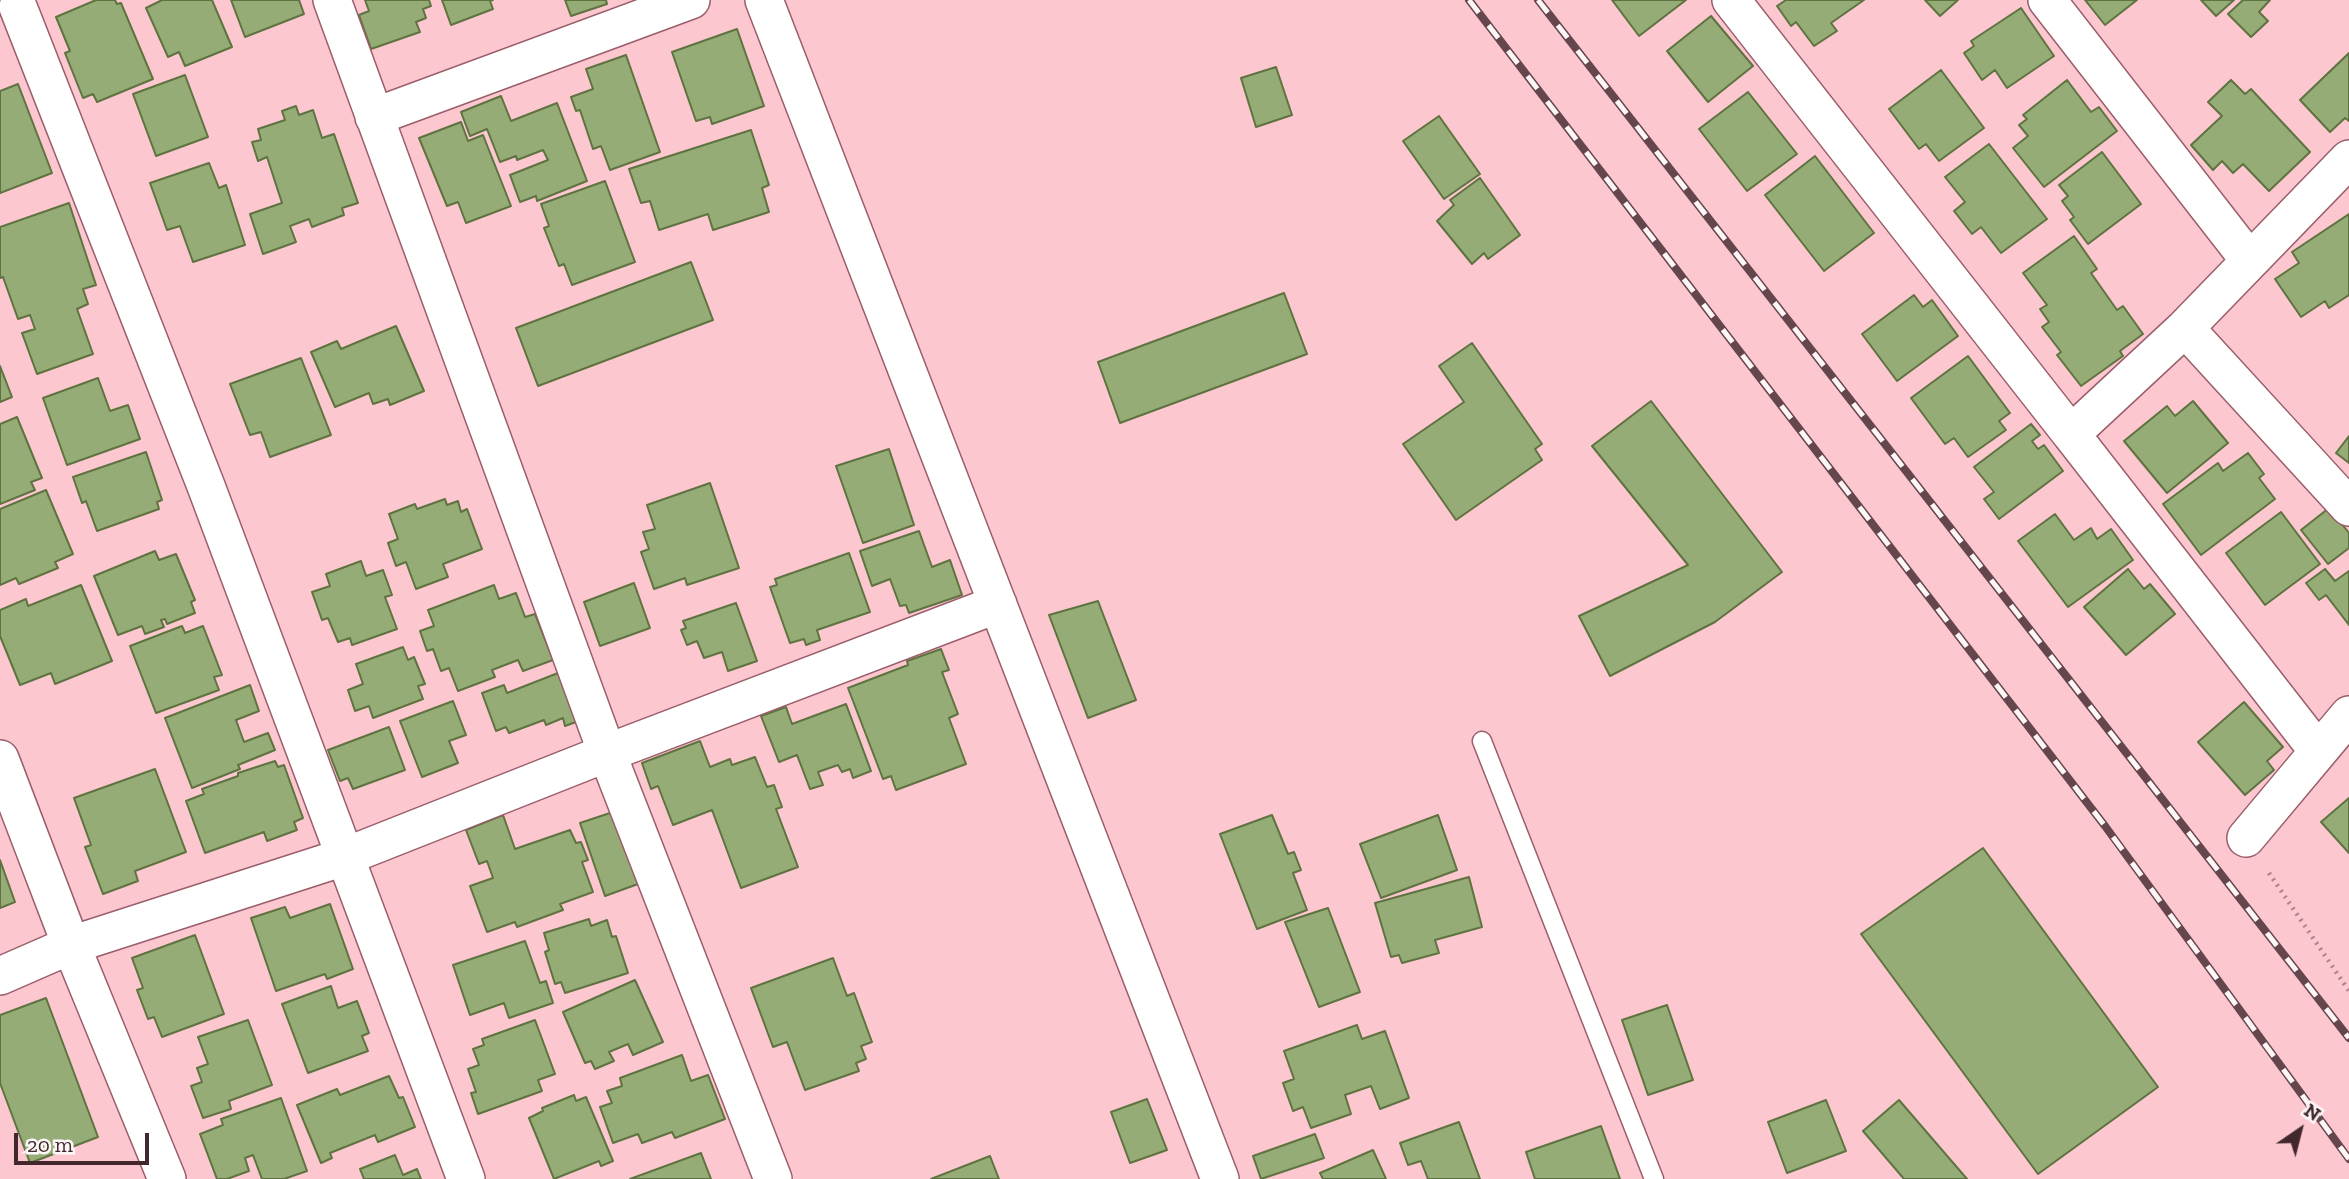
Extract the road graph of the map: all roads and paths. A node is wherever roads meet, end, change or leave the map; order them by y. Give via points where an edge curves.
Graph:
1 (332, 0) edge
2 (691, 0) edge
3 (764, 0) edge
4 (1731, 0) edge
5 (2047, 0) edge
6 (17, 8) edge
7 (374, 117) junction
8 (2349, 159) edge
9 (2250, 261) junction
10 (2185, 328) junction
11 (2071, 434) junction
12 (2349, 507) edge
13 (998, 604) junction
14 (2349, 715) edge
15 (1482, 741) dead end
16 (2318, 751) junction
17 (607, 753) junction
18 (0, 759) edge
19 (2246, 838) joint
20 (344, 857) junction
21 (71, 945) junction
22 (0, 976) edge
23 (2349, 991) edge
24 (167, 1179) edge
25 (466, 1179) edge
26 (774, 1179) edge
27 (1220, 1179) edge
28 (1654, 1179) edge

1 - 7 street
2 - 7 street
3 - 13 street
4 - 11 street
5 - 9 street
6 - 20 street via 206,486
7 - 17 street
8 - 9 street
9 - 10 street
10 - 11 street
10 - 12 street
11 - 16 street
13 - 17 street
13 - 27 street
14 - 16 street
15 - 28 lane
16 - 19 street
17 - 20 street
17 - 26 street
18 - 21 street
19 - 23 path
20 - 21 street
20 - 25 street
21 - 22 street
21 - 24 street

